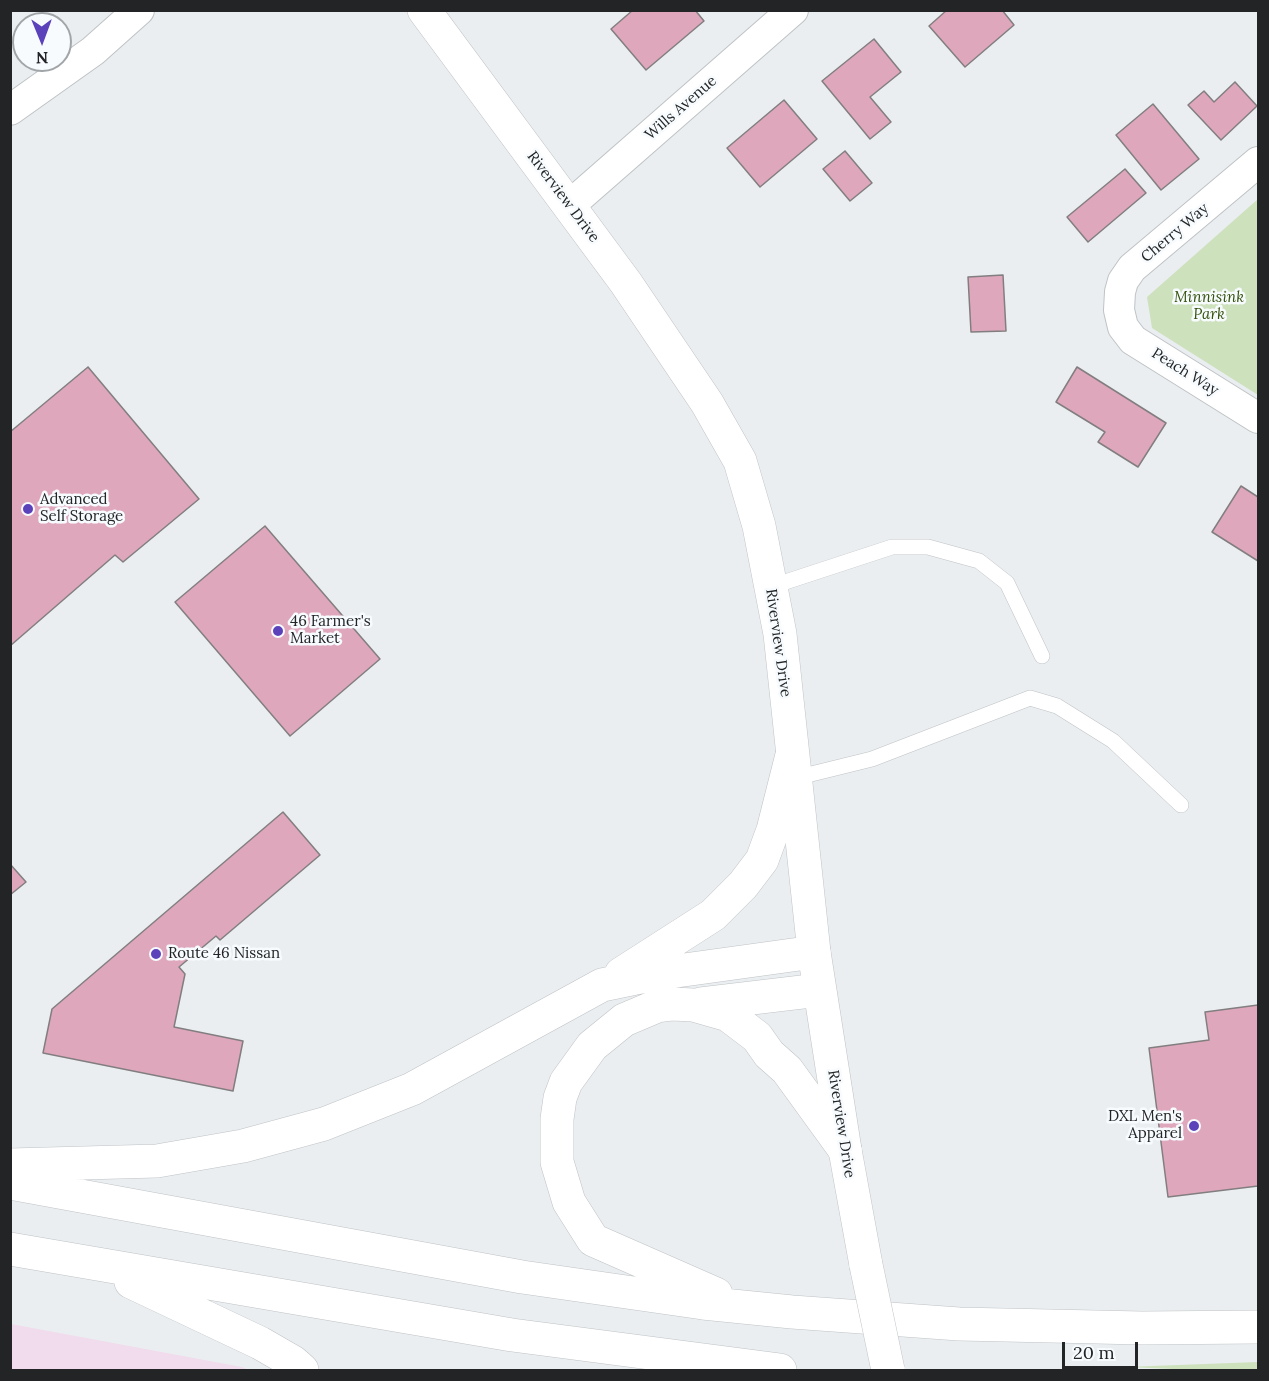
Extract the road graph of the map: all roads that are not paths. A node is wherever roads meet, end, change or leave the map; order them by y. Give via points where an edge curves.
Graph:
1 (139, 10) edge
2 (424, 10) edge
3 (793, 10) edge
4 (10, 110) edge
5 (1258, 162) edge
6 (569, 206) junction
7 (1121, 319) joint
8 (1258, 418) edge
9 (770, 587) junction
10 (1042, 656) dead end
11 (794, 766) junction
12 (1181, 805) dead end
13 (814, 952) junction
14 (602, 986) junction
15 (819, 990) junction
16 (693, 1005) junction
17 (845, 1150) junction
18 (10, 1165) edge
19 (10, 1183) edge
20 (10, 1249) edge
21 (92, 1263) junction
22 (748, 1308) junction
23 (1258, 1327) edge
24 (302, 1371) edge
25 (780, 1371) edge
26 (888, 1371) edge

1 - 4 street via 93,51
2 - 6 main road, Riverview Drive
3 - 6 street, Wills Avenue
5 - 7 street, Cherry Way via 1132,268 1120,292
6 - 9 main road, Riverview Drive via 703,396 740,461 759,526
7 - 8 street, Peach Way via 1133,340
9 - 10 lane via 892,547 928,547 979,561 1007,583
9 - 11 main road, Riverview Drive via 780,634
11 - 12 lane via 872,759 1030,698 1057,706 1113,741
11 - 13 main road, Riverview Drive
11 - 14 main road via 762,860 743,885 713,915
13 - 14 main road via 655,974
13 - 15 main road, Riverview Drive
14 - 18 main road via 412,1089 324,1124 243,1146 157,1161
15 - 16 main road
15 - 17 main road, Riverview Drive
16 - 17 main road via 728,1015 757,1037 787,1070
16 - 22 main road via 673,1004 641,1011 592,1046 566,1082 560,1098 557,1162 569,1202 593,1240
17 - 26 main road, Riverview Drive, bridge
19 - 22 main road via 522,1277
20 - 21 main road
21 - 24 main road via 260,1343
21 - 25 main road via 512,1335
22 - 23 main road via 959,1324

